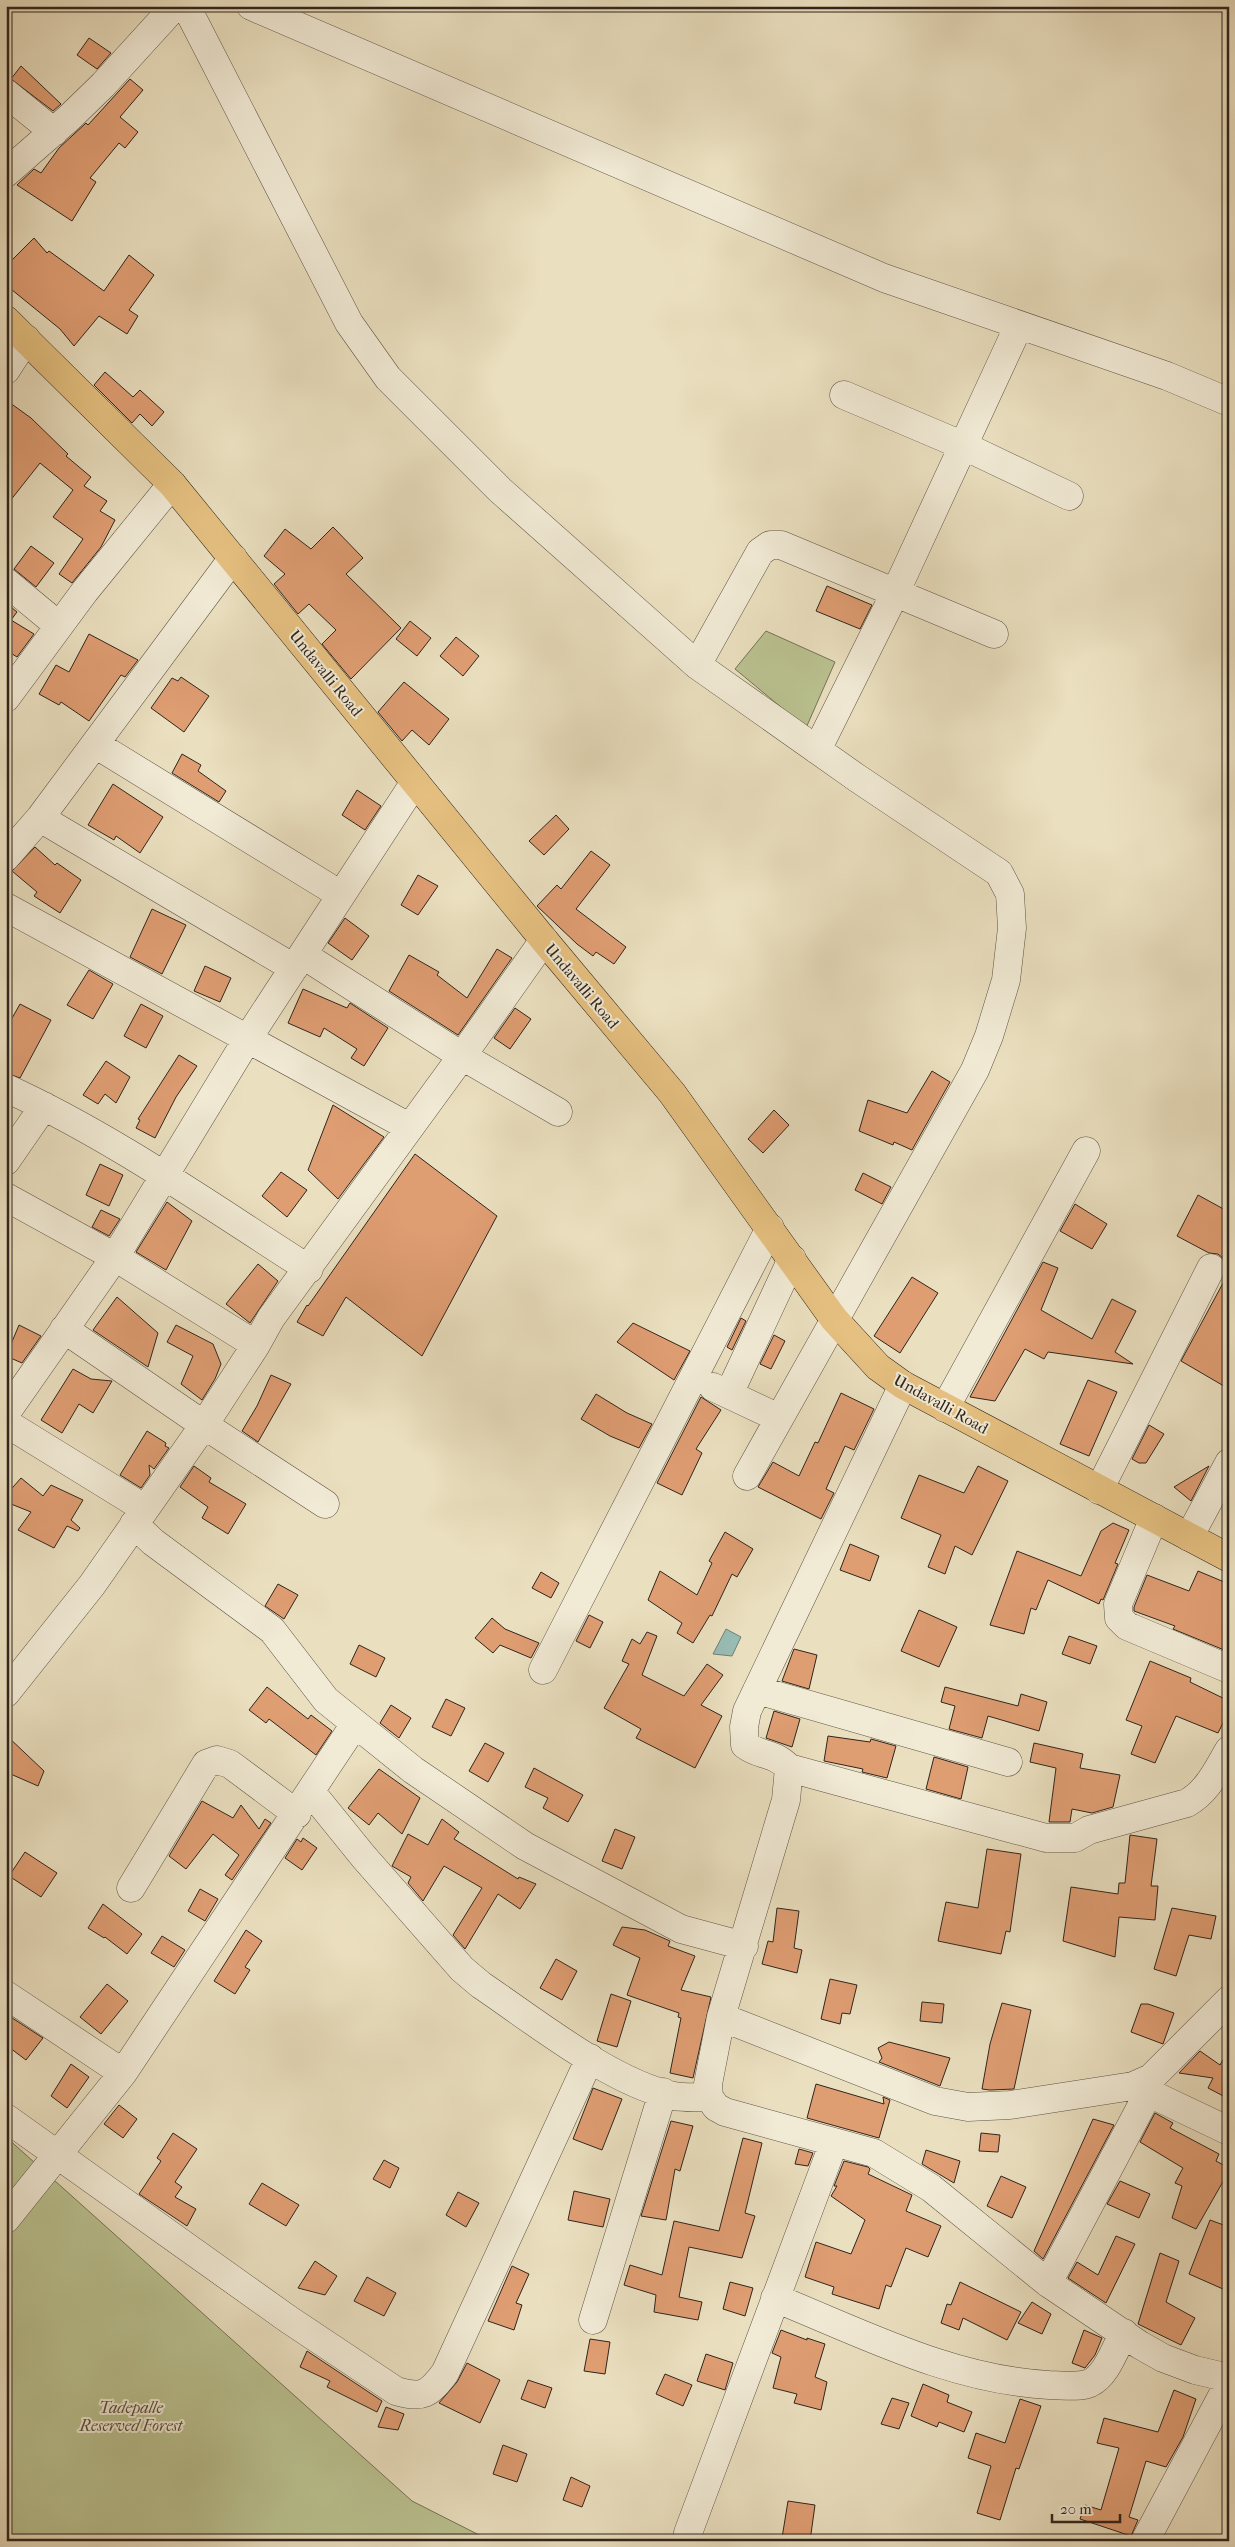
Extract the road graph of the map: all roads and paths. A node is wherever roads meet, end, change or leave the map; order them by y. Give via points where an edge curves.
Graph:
1 (175, 6) edge
2 (186, 6) edge
3 (251, 6) edge
4 (6, 93) edge
5 (54, 132) junction
6 (6, 173) edge
7 (6, 320) edge
8 (1019, 325) junction
9 (26, 339) junction
10 (6, 370) edge
11 (844, 395) dead end
12 (1229, 402) edge
13 (964, 446) junction
14 (172, 484) junction
15 (1069, 496) dead end
16 (233, 558) junction
17 (6, 582) edge
18 (896, 591) junction
19 (59, 626) junction
20 (994, 634) dead end
21 (697, 665) junction
22 (6, 698) edge
23 (95, 744) junction
24 (817, 750) junction
25 (415, 782) junction
26 (40, 818) junction
27 (6, 857) edge
28 (341, 896) junction
29 (6, 907) edge
30 (544, 940) junction
31 (298, 961) junction
32 (248, 1038) junction
33 (462, 1056) junction
34 (6, 1088) edge
35 (44, 1106) junction
36 (558, 1112) dead end
37 (409, 1127) junction
38 (1086, 1151) dead end
39 (6, 1161) edge
40 (164, 1176) junction
41 (6, 1197) edge
42 (770, 1228) junction
43 (115, 1257) junction
44 (792, 1259) junction
45 (1211, 1268) dead end
46 (309, 1269) junction
47 (834, 1319) junction
48 (64, 1330) junction
49 (256, 1345) junction
50 (694, 1378) junction
51 (903, 1386) junction
52 (729, 1394) junction
53 (945, 1408) junction
54 (6, 1413) edge
55 (779, 1418) junction
56 (6, 1423) edge
57 (204, 1425) junction
58 (1229, 1463) edge
59 (747, 1476) dead end
60 (1099, 1490) junction
61 (325, 1504) dead end
62 (139, 1516) junction
63 (1154, 1518) junction
64 (1189, 1537) junction
65 (1229, 1558) edge
66 (1229, 1669) edge
67 (543, 1670) dead end
68 (757, 1690) junction
69 (6, 1693) edge
70 (355, 1724) junction
71 (1229, 1750) edge
72 (1008, 1762) dead end
73 (789, 1768) junction
74 (304, 1803) junction
75 (132, 1888) dead end
76 (744, 1946) junction
77 (6, 1995) edge
78 (1229, 2000) edge
79 (721, 2017) junction
80 (590, 2058) junction
81 (123, 2073) junction
82 (1149, 2085) junction
83 (664, 2092) junction
84 (709, 2097) junction
85 (6, 2118) edge
86 (1229, 2131) edge
87 (834, 2142) junction
88 (58, 2154) junction
89 (6, 2219) edge
90 (1048, 2283) junction
91 (776, 2298) junction
92 (592, 2320) dead end
93 (1124, 2333) junction
94 (1229, 2378) edge
95 (1229, 2383) edge
96 (688, 2533) dead end
97 (1146, 2540) dead end

1 - 5 street via 103,85
2 - 21 street via 349,322 388,378 500,490
3 - 8 street via 884,278
4 - 5 street
5 - 6 street
7 - 9 main road, Undavalli Road
8 - 12 street via 1167,376
8 - 13 street
9 - 10 street
9 - 14 main road, Undavalli Road
11 - 13 street
13 - 15 street
13 - 18 street
14 - 16 main road, Undavalli Road
14 - 19 street
16 - 23 street
16 - 25 main road, Undavalli Road
17 - 19 street
18 - 20 street
18 - 21 street via 781,545 770,545 760,552
18 - 24 street
19 - 22 street
21 - 24 street
23 - 26 street
23 - 28 street
24 - 47 street via 999,873 1010,894 1012,928 1006,980 975,1070
25 - 28 street
25 - 30 main road, Undavalli Road
26 - 27 street
26 - 31 street
28 - 31 street
29 - 32 street
30 - 33 street
30 - 42 main road, Undavalli Road via 672,1093
31 - 32 street
31 - 33 street
32 - 37 street
32 - 40 street
33 - 36 street
33 - 37 street
34 - 35 street
35 - 39 street
35 - 40 street
37 - 46 street
38 - 53 street
40 - 43 street
40 - 46 street
41 - 43 street
42 - 44 main road, Undavalli Road
42 - 50 street
43 - 48 street
43 - 49 street
44 - 47 main road, Undavalli Road
44 - 52 street
45 - 60 street
46 - 49 street via 271,1318
47 - 51 main road, Undavalli Road via 878,1367
47 - 55 street
48 - 54 street
48 - 57 street
49 - 57 street
50 - 52 street
50 - 67 street
51 - 53 main road, Undavalli Road
51 - 68 street
52 - 55 street
53 - 60 main road, Undavalli Road
55 - 59 street
56 - 62 street
57 - 61 street
57 - 62 street
58 - 64 street
60 - 63 main road, Undavalli Road
62 - 69 street via 92,1585
62 - 70 street via 153,1542 272,1630 326,1700
63 - 64 main road, Undavalli Road
63 - 66 street via 1118,1604 1119,1618 1127,1626
64 - 65 main road, Undavalli Road
68 - 72 street
68 - 73 street via 747,1711 745,1745 779,1757
70 - 74 street
70 - 76 street via 413,1770 525,1846 681,1929
71 - 73 street via 1208,1785 1187,1803 1089,1830 1074,1838 1061,1839 995,1826
73 - 76 street via 786,1800
74 - 75 street via 230,1764 217,1760 206,1764
74 - 80 street via 462,1969
74 - 81 street
76 - 79 street
77 - 81 street
78 - 82 street
79 - 82 street via 935,2101 968,2107 1010,2105
79 - 84 street via 708,2084
80 - 83 street via 615,2073
80 - 88 street via 446,2373 431,2391 414,2396 396,2391 288,2319
81 - 88 street
82 - 86 street
82 - 90 street
83 - 84 street via 675,2096
83 - 92 street
84 - 87 street via 716,2107 725,2112
85 - 88 street
87 - 90 street via 874,2153 931,2188
87 - 91 street
88 - 89 street
90 - 93 street
91 - 93 street via 945,2367 1012,2383 1077,2386 1090,2383 1100,2376
91 - 96 street
93 - 94 street via 1163,2358
95 - 97 street

